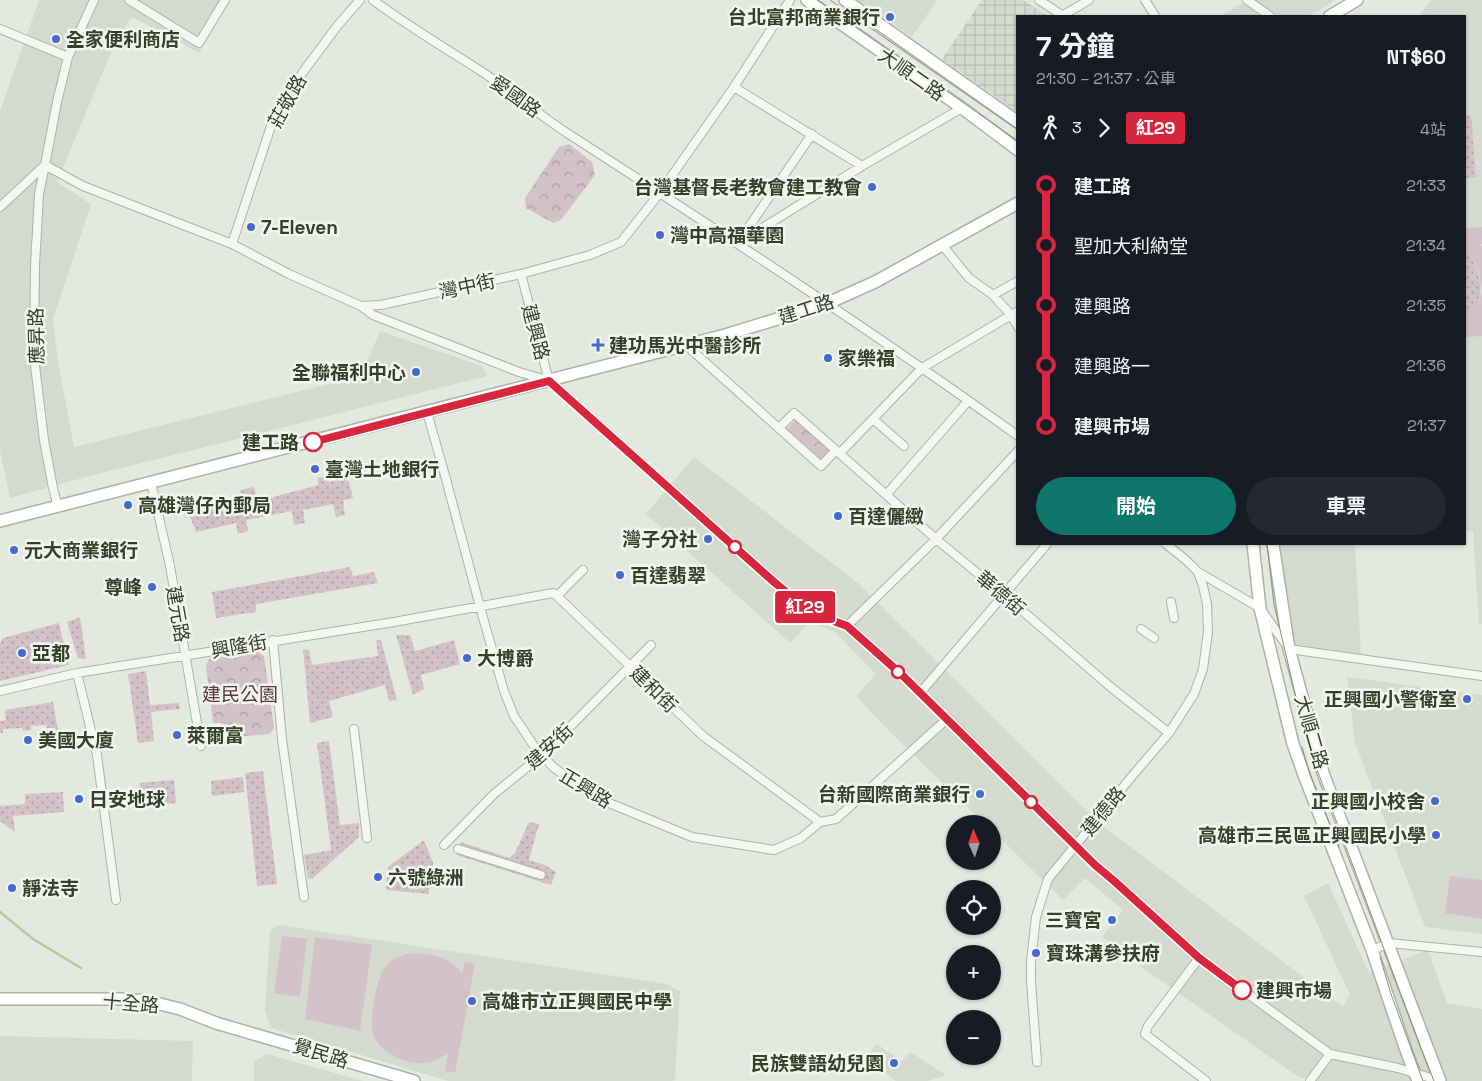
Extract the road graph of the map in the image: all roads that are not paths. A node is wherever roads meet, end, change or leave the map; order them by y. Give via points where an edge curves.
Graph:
1 (94, 0) edge
2 (129, 0) edge
3 (225, 0) edge
4 (360, 0) edge
5 (373, 0) edge
6 (790, 0) edge
7 (807, 0) edge
8 (844, 0) edge
9 (1039, 0) edge
10 (1089, 0) edge
11 (1357, 0) edge
12 (1147, 1) edge
13 (1252, 1) edge
14 (1062, 15) edge
15 (1065, 15) edge
16 (1154, 15) edge
17 (1269, 15) edge
18 (1332, 15) edge
19 (0, 29) edge
20 (68, 58) junction
21 (734, 87) junction
22 (962, 108) junction
23 (1016, 121) edge
24 (812, 134) junction
25 (1016, 148) edge
26 (45, 165) junction
27 (862, 166) junction
28 (659, 194) junction
29 (1016, 204) edge
30 (0, 207) edge
31 (738, 243) junction
32 (232, 244) junction
33 (942, 245) junction
34 (520, 274) junction
35 (1016, 282) edge
36 (993, 295) junction
37 (826, 304) junction
38 (361, 306) junction
39 (1014, 313) edge
40 (686, 345) junction
41 (922, 368) junction
42 (549, 381) junction
43 (968, 400) junction
44 (427, 412) junction
45 (873, 419) junction
46 (779, 428) junction
47 (1016, 435) edge
48 (904, 446) dead end
49 (838, 452) junction
50 (1016, 453) edge
51 (151, 482) junction
52 (886, 495) junction
53 (58, 507) junction
54 (0, 521) edge
55 (936, 539) junction
56 (1047, 545) edge
57 (1167, 545) edge
58 (1253, 545) edge
59 (1273, 545) edge
60 (583, 570) dead end
61 (1198, 572) junction
62 (1004, 595) junction
63 (557, 596) junction
64 (1171, 602) dead end
65 (480, 607) junction
66 (1260, 608) junction
67 (1174, 618) dead end
68 (847, 626) junction
69 (1142, 630) dead end
70 (1154, 638) dead end
71 (273, 640) junction
72 (651, 645) dead end
73 (1290, 650) junction
74 (186, 655) junction
75 (630, 666) junction
76 (77, 673) junction
77 (1482, 676) edge
78 (0, 691) edge
79 (920, 692) junction
80 (947, 719) junction
81 (354, 729) dead end
82 (1169, 733) junction
83 (201, 746) dead end
84 (542, 755) junction
85 (820, 822) junction
86 (367, 838) dead end
87 (444, 845) dead end
88 (1074, 846) junction
89 (458, 849) dead end
90 (541, 876) dead end
91 (304, 897) dead end
92 (116, 900) dead end
93 (1389, 943) junction
94 (1372, 950) junction
95 (1482, 952) edge
96 (1199, 958) junction
97 (0, 999) edge
98 (257, 1034) joint
99 (1330, 1054) junction
100 (1037, 1062) dead end
101 (1416, 1076) edge
102 (414, 1081) edge
103 (1206, 1081) edge
104 (1310, 1081) edge
105 (1441, 1081) edge

1 - 20 street, 應昇路
2 - 3 street via 200,43
4 - 32 street, 莊敬路 via 303,72 273,120
5 - 28 street, 愛國路
6 - 21 street, 灣中街
7 - 22 street, 大順二路
8 - 23 street, 大順二路
9 - 14 street
10 - 15 street
11 - 18 street
12 - 16 street
13 - 17 street
19 - 20 street
20 - 26 street, 應昇路
21 - 24 street
21 - 28 street, 灣中街
22 - 25 street, 大順二路
22 - 27 street
24 - 27 street
24 - 31 street
26 - 30 street
26 - 32 street via 83,186
26 - 53 street, 應昇路 via 39,194 34,357 44,440
27 - 31 street
28 - 31 street, 愛國路
28 - 34 street, 灣中街 via 621,242 590,256
29 - 33 street, 建工路
31 - 37 street, 愛國路
32 - 38 street
33 - 36 street via 969,278
33 - 37 street, 建工路 via 875,282
34 - 38 street, 灣中街
34 - 42 street, 建興路
35 - 36 street
36 - 39 street
37 - 40 street, 建工路
37 - 41 street
38 - 42 street via 373,315
39 - 41 street
40 - 42 street, 建工路
40 - 46 street
41 - 43 street
41 - 45 street
42 - 44 street, 建工路
42 - 68 street, 建興路 via 774,582 812,613
43 - 47 street
43 - 52 street
44 - 51 street, 建工路
44 - 65 street, 正興路
45 - 48 street
45 - 49 street
46 - 49 street via 822,466
46 - 49 street, 華德街 via 794,413
49 - 52 street, 華德街
50 - 55 street
51 - 53 street, 建工路
51 - 74 street, 建元路
52 - 55 street, 華德街
53 - 54 street, 建工路
55 - 62 street, 華德街
55 - 68 street
56 - 62 street
57 - 61 street, 建德路
58 - 66 street, 大順二路
59 - 73 street, 大順二路
60 - 63 street
61 - 66 street, 建德路
61 - 82 street, 建德路 via 1207,604 1208,632 1203,669 1194,694
62 - 79 street
62 - 82 street, 華德街
63 - 65 street via 553,593
63 - 75 street, 建和街
64 - 67 street
65 - 71 street, 興隆街
65 - 84 street, 正興路 via 514,716
66 - 73 street
66 - 94 street, 大順二路 via 1293,744
68 - 79 street, 建興路
69 - 70 street
71 - 74 street, 興隆街
71 - 91 street via 282,739
72 - 75 street, 建安街
73 - 77 street
73 - 93 street, 大順二路 via 1323,773
74 - 76 street, 興隆街
74 - 83 street, 建元路
75 - 84 street, 建安街
75 - 85 street, 建和街 via 703,736
76 - 78 street, 興隆街
76 - 92 street via 96,754
79 - 80 street, 建興路
80 - 85 street, 正興路 via 836,819
80 - 88 street, 建興路
81 - 86 street
82 - 88 street, 建德路
84 - 85 street, 正興路 via 583,789 692,837 774,850 801,838
84 - 87 street, 建安街 via 494,794
88 - 96 street, 建興路
88 - 100 street, 建德路 via 1048,879 1036,917 1031,980
89 - 90 street
93 - 94 street
93 - 95 street
93 - 105 street, 大順二路
94 - 101 street, 大順二路
96 - 99 street, 建興路
96 - 103 street via 1144,1034
97 - 98 street, 十全路 via 148,1001
98 - 102 street, 覺民路
99 - 101 street, 建興路
99 - 104 street
101 - 105 street, 建興路

